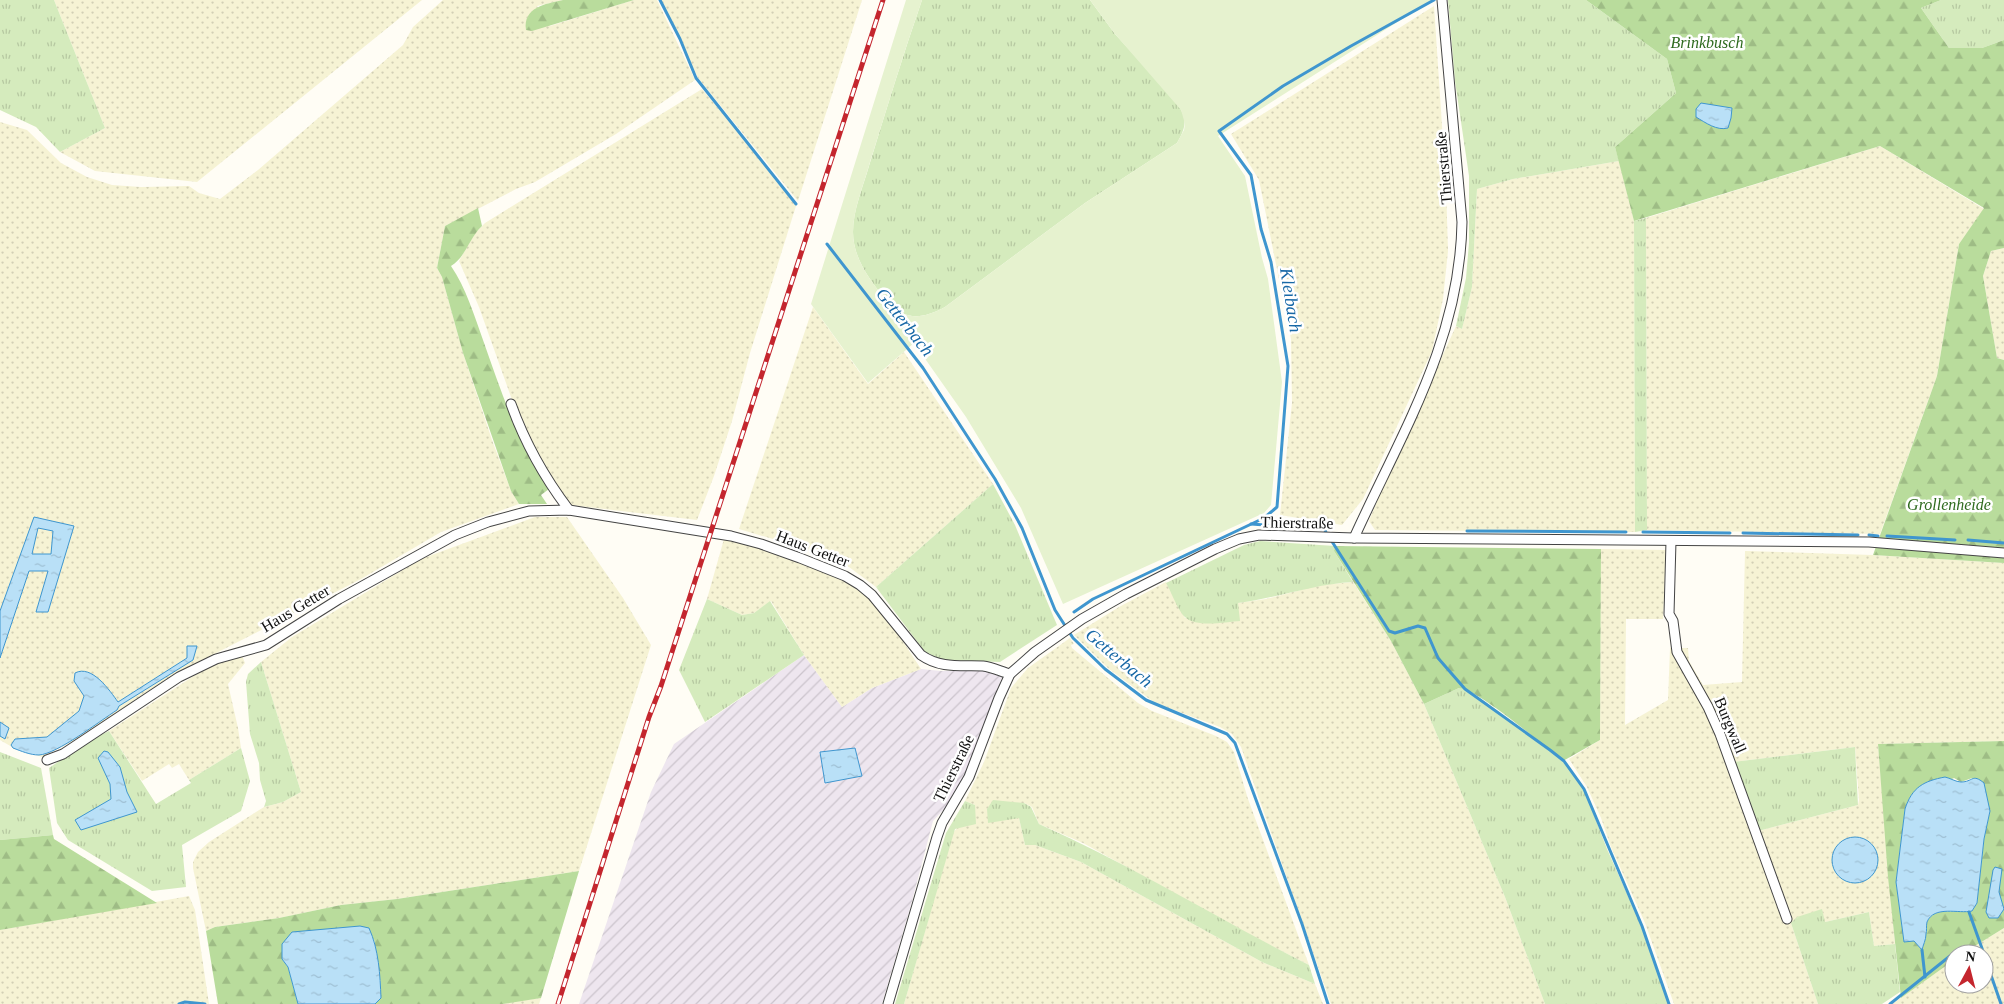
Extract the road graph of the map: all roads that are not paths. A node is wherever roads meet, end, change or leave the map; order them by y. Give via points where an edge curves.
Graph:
1 (1442, 1) edge
2 (511, 404) dead end
3 (569, 510) junction
4 (1354, 538) junction
5 (1671, 540) junction
6 (2004, 553) edge
7 (1010, 674) junction
8 (47, 760) dead end
9 (1787, 920) dead end
10 (888, 1004) edge

1 - 4 street, Thierstraße via 1462,253 1446,330 1434,365
2 - 3 street via 531,453
3 - 7 street, Haus Getter via 731,536 800,558 860,585 872,595 921,656 929,661 950,666 986,666
3 - 8 street, Haus Getter via 512,514 455,535 339,599 266,645 216,659 179,677 63,754
4 - 5 street
4 - 7 street, Thierstraße via 1259,535 1239,539 1126,594 1035,652
5 - 6 street via 1869,542
5 - 9 street, Burgwall via 1669,614 1677,652 1720,734
7 - 10 street, Thierstraße via 969,777 942,823

